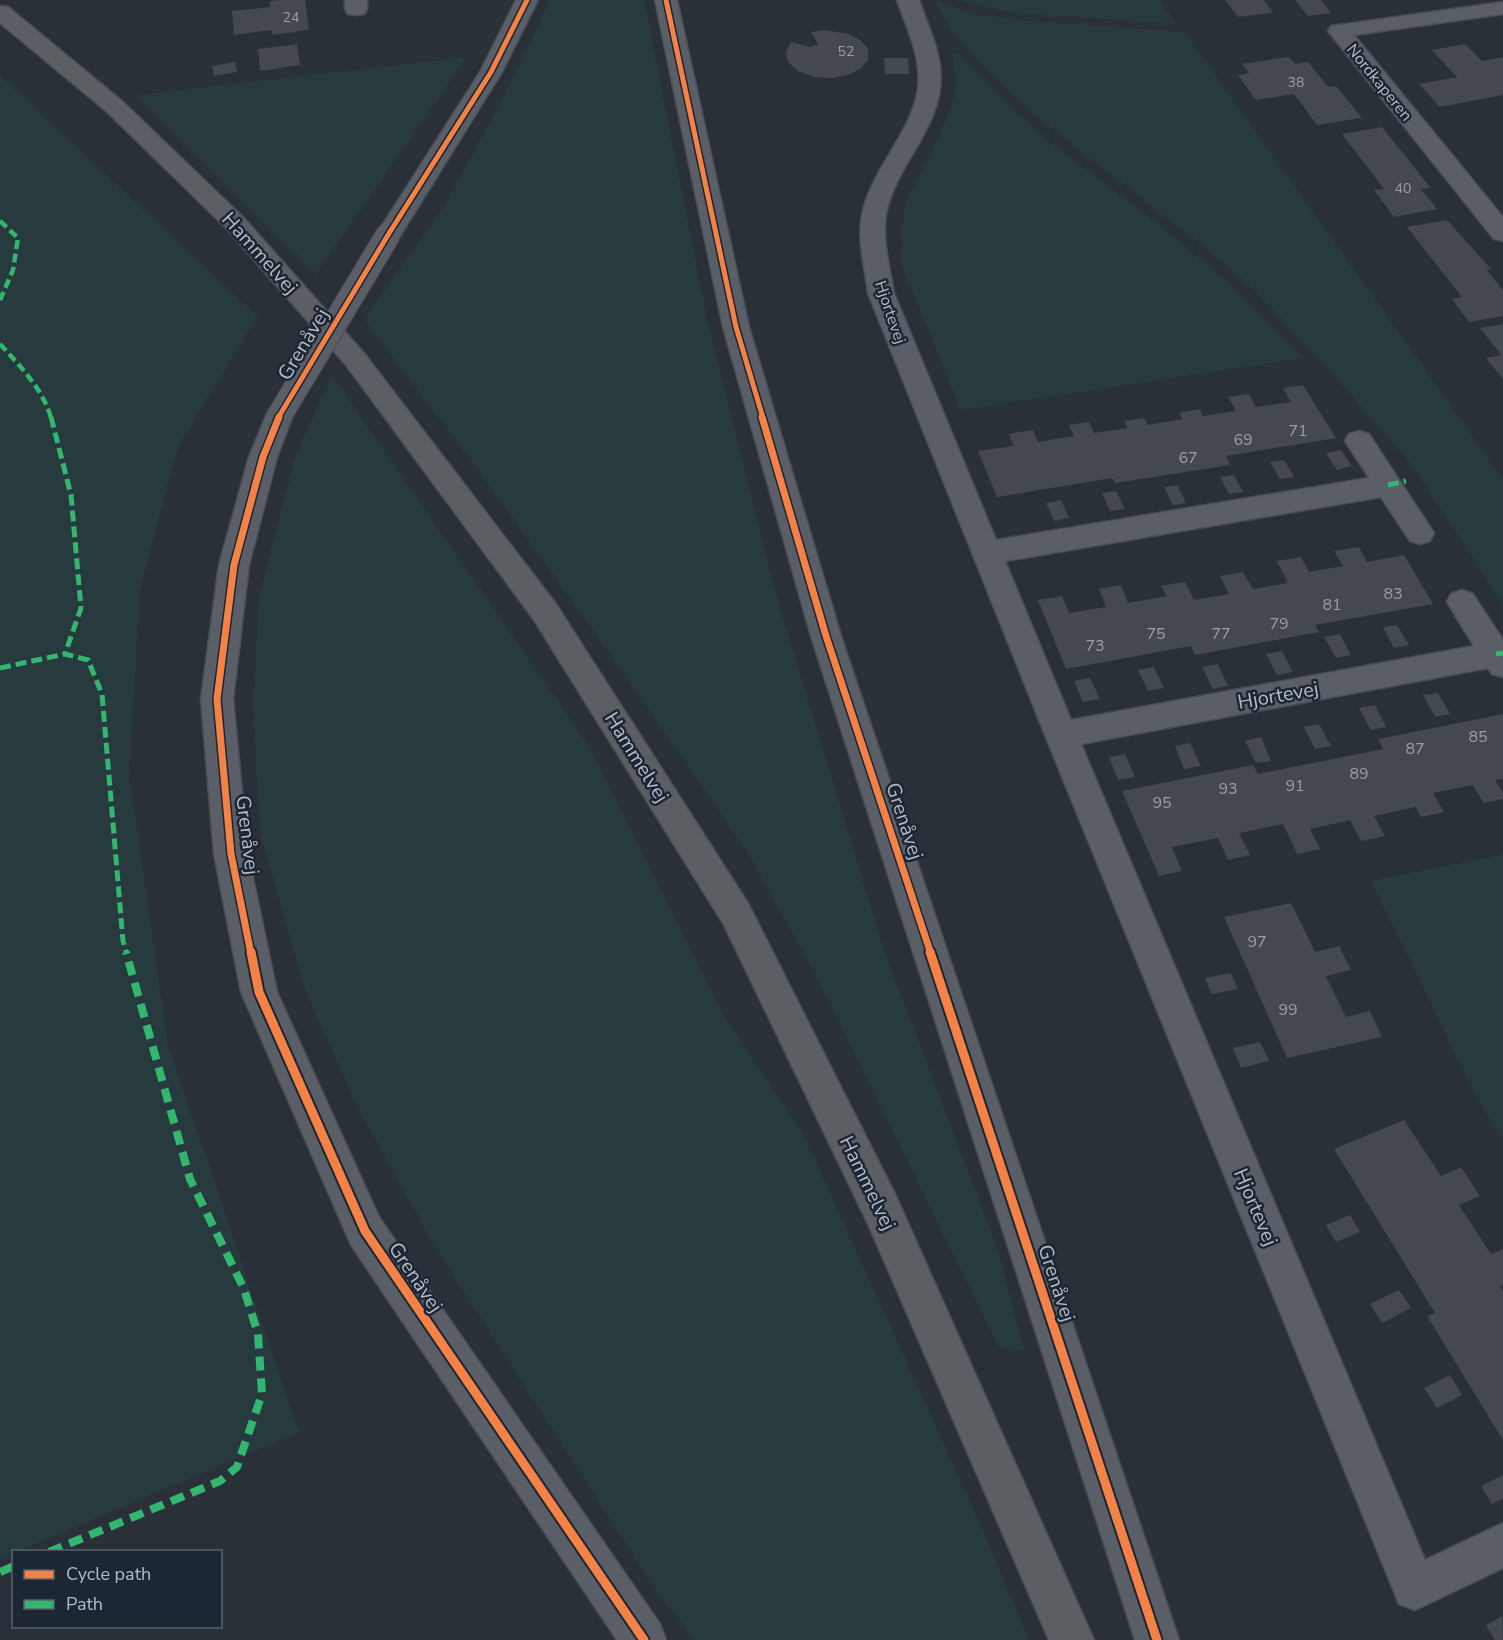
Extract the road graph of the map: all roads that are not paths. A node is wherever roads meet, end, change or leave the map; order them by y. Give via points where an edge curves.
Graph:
1 (527, 0) edge
2 (666, 0) edge
3 (908, 0) edge
4 (1503, 8) edge
5 (0, 12) edge
6 (1503, 233) edge
7 (1359, 441) dead end
8 (1388, 485) junction
9 (1419, 533) dead end
10 (987, 553) junction
11 (1462, 602) dead end
12 (1500, 660) edge
13 (1060, 735) junction
14 (1503, 1545) edge
15 (644, 1640) edge
16 (1072, 1640) edge
17 (1157, 1640) edge

1 - 15 street, Grenåvej, bridge via 491,72 278,418 263,457 234,565 218,699 231,854 259,992 365,1231
2 - 17 street, Grenåvej via 736,327 826,636
3 - 10 street, Hjortevej via 929,59 929,88 924,109 881,193 874,216 875,254 881,293
4 - 6 street, Nordkaperen via 1339,31
5 - 16 highway, Hammelvej via 114,106 235,223 355,359 545,612 736,914 882,1210
7 - 8 street
8 - 9 street
8 - 10 street
10 - 13 street, Hjortevej
11 - 12 street, Hjortevej
12 - 13 street, Hjortevej
13 - 14 street, Hjortevej via 1415,1588

